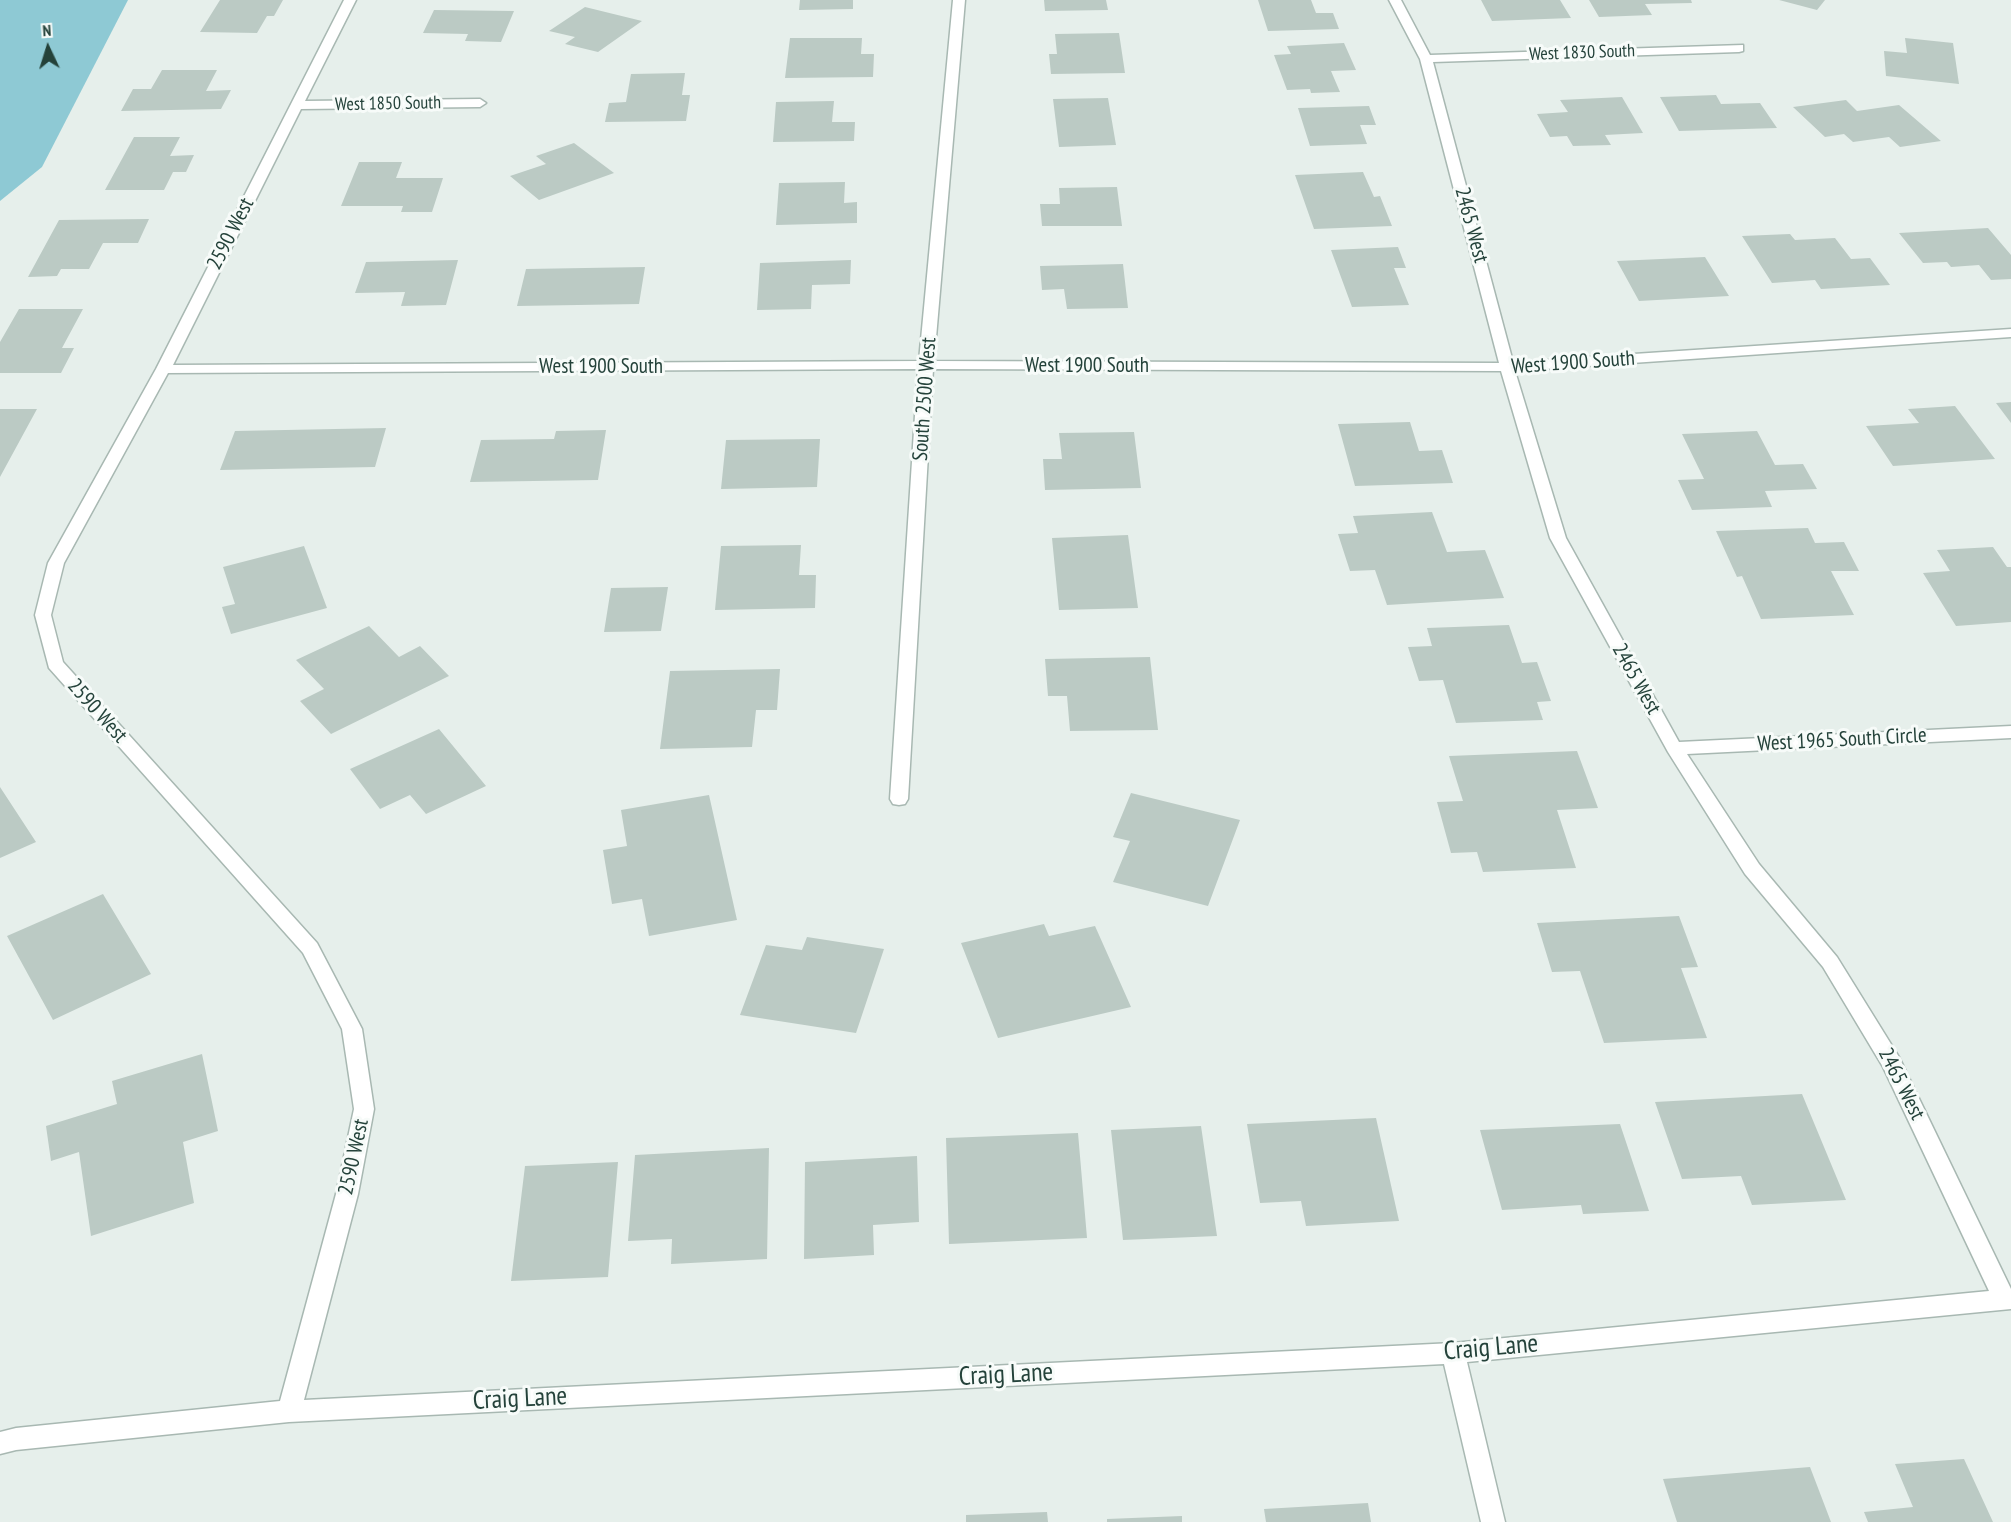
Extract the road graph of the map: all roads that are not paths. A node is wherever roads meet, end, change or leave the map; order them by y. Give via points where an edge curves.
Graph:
1 (350, 0) edge
2 (959, 0) edge
3 (1395, 0) edge
4 (1739, 48) dead end
5 (1426, 58) junction
6 (480, 103) dead end
7 (296, 105) junction
8 (2011, 333) edge
9 (926, 365) junction
10 (1507, 367) junction
11 (163, 369) junction
12 (2011, 732) edge
13 (1674, 748) junction
14 (898, 799) dead end
15 (2007, 1299) edge
16 (1453, 1353) junction
17 (289, 1411) junction
18 (0, 1443) edge
19 (1493, 1522) edge

1 - 7 street, 2590 West
2 - 9 street, South 2500 West
3 - 5 street, 2465 West
4 - 5 street, West 1830 South
5 - 10 street, 2465 West
6 - 7 street, West 1850 South
7 - 11 street, 2590 West
8 - 10 street, West 1900 South
9 - 10 street, West 1900 South
9 - 11 street, West 1900 South
9 - 14 street, South 2500 West
10 - 13 street, 2465 West via 1558,538
11 - 17 street, 2590 West via 56,563 43,615 55,664 310,948 352,1029 364,1110 347,1194
12 - 13 street, West 1965 South Circle
13 - 15 street, 2465 West via 1752,869 1830,962 1886,1053
15 - 16 street, Craig Lane
16 - 17 street, Craig Lane
16 - 19 street
17 - 18 street, Craig Lane

